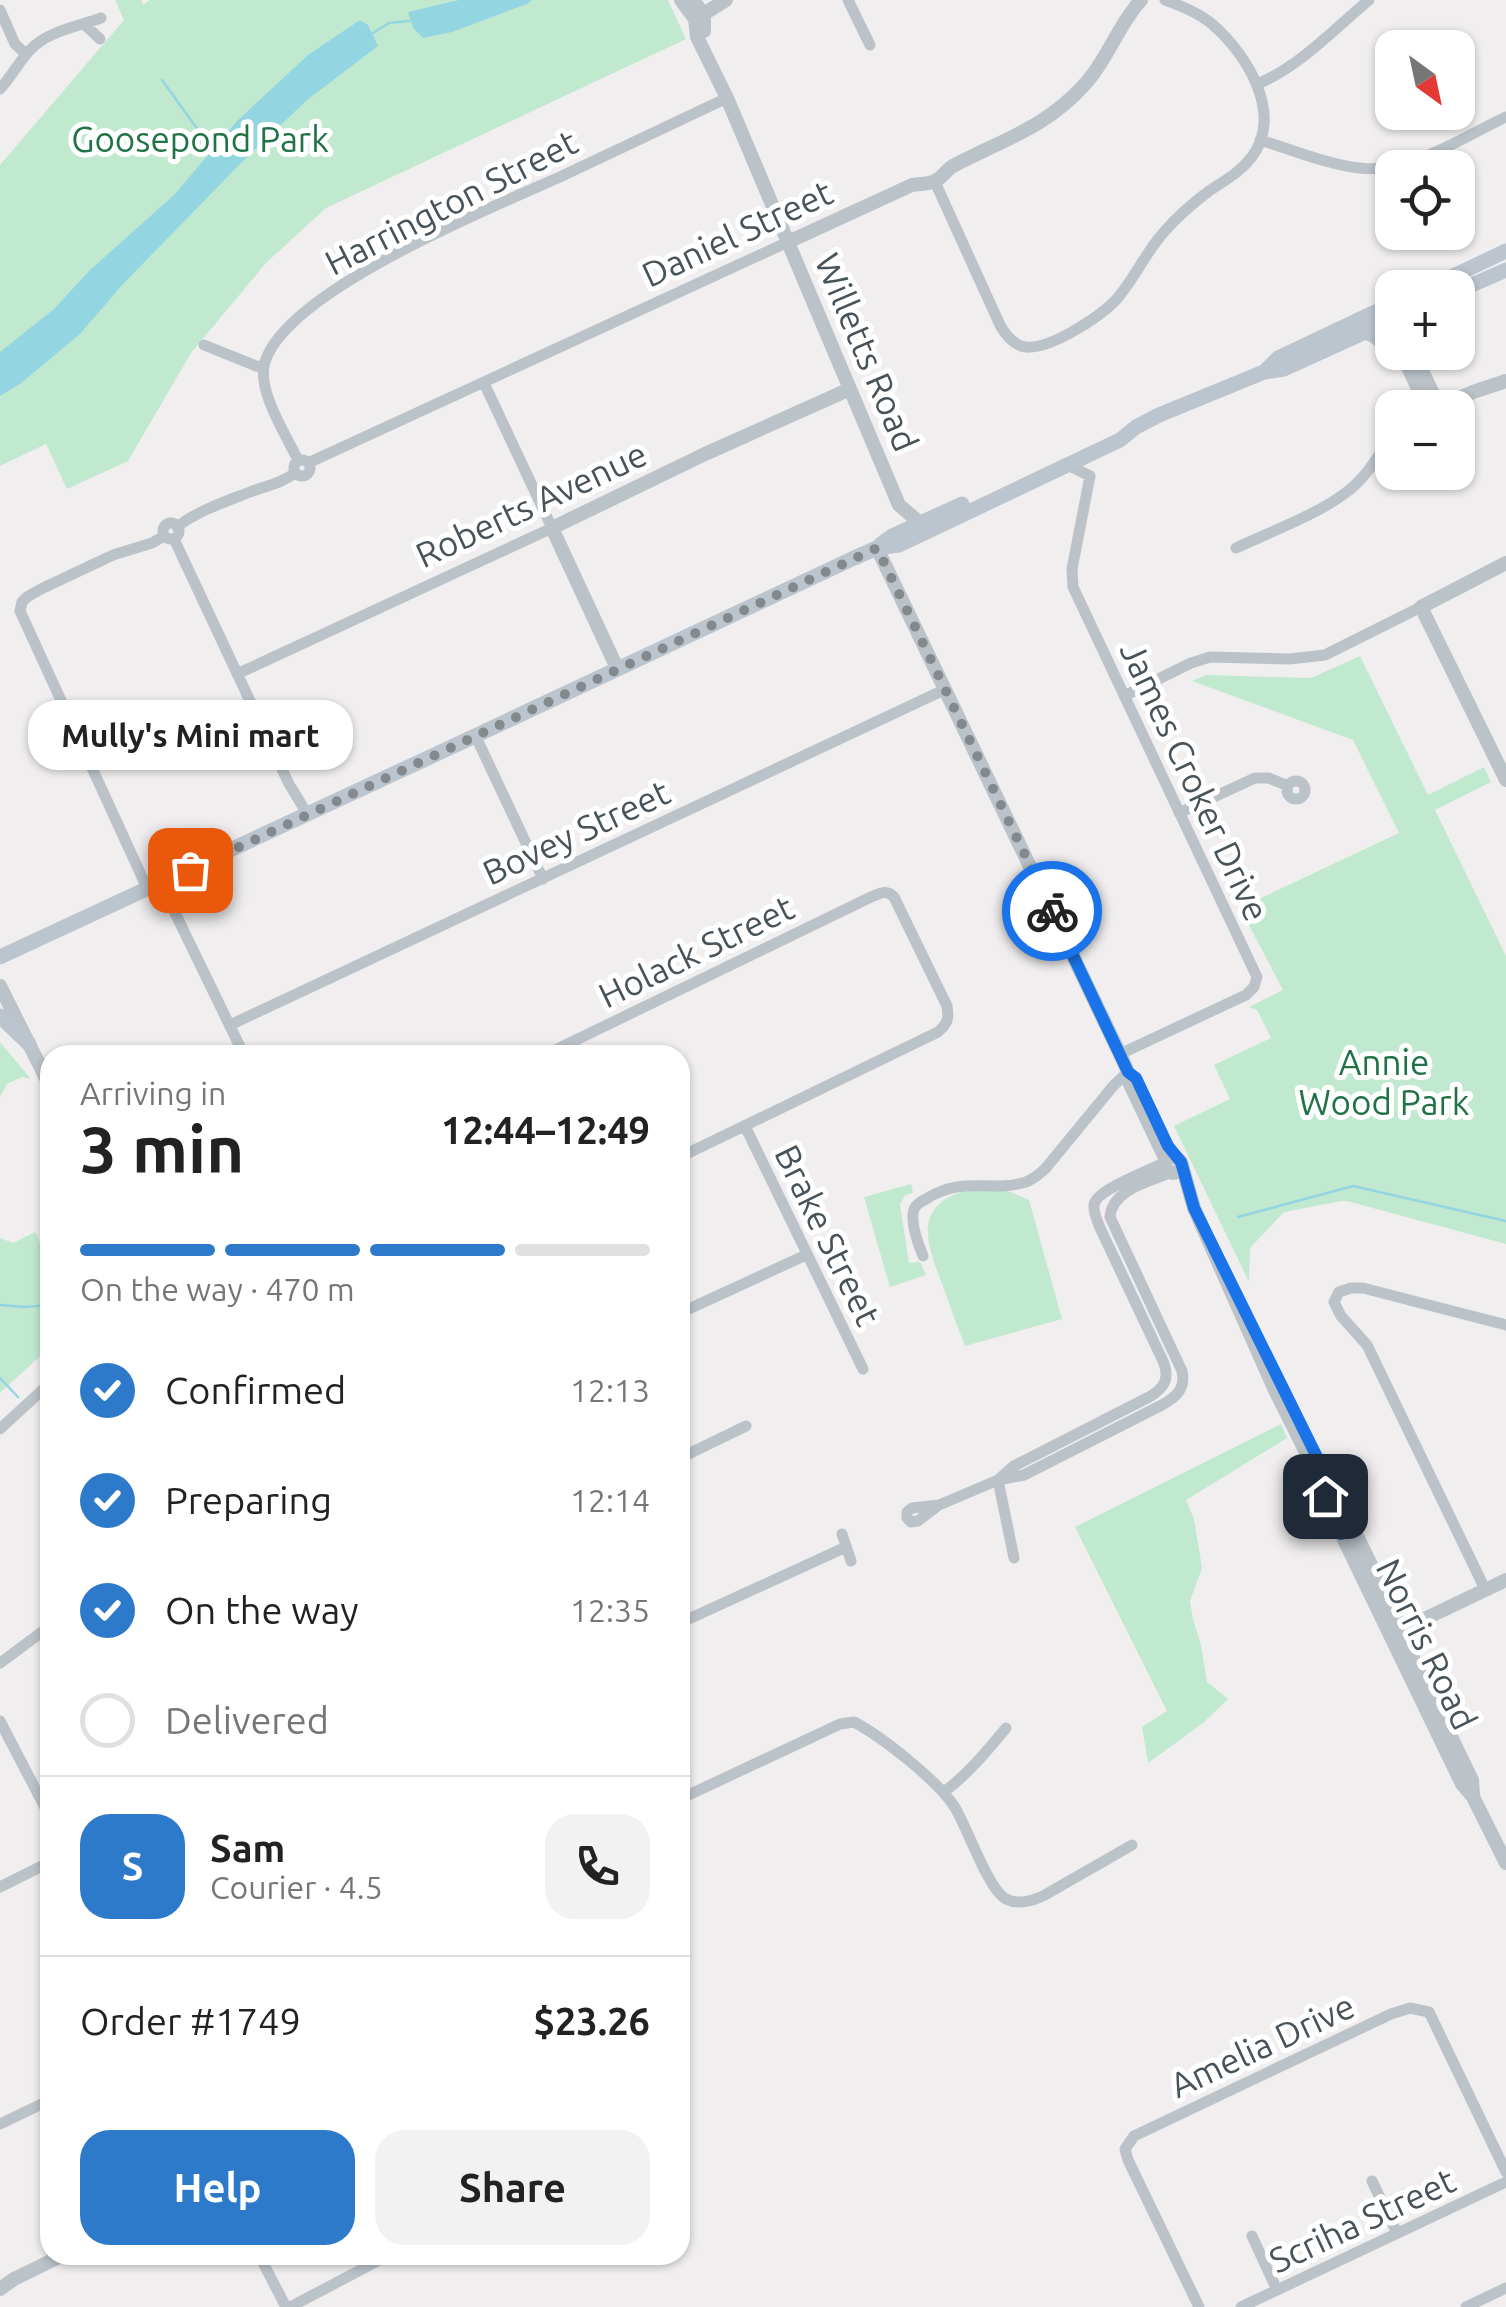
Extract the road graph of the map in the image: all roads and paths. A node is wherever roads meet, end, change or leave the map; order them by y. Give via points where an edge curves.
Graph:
1 (681, 0) edge
2 (693, 0) edge
3 (726, 0) edge
4 (848, 0) edge
5 (1140, 0) edge
6 (1165, 0) edge
7 (1369, 0) edge
8 (0, 10) edge
9 (700, 17) junction
10 (102, 18) dead end
11 (84, 24) junction
12 (100, 39) dead end
13 (870, 46) dead end
14 (26, 54) junction
15 (1257, 84) junction
16 (0, 88) edge
17 (727, 98) junction
18 (1506, 117) edge
19 (1260, 140) junction
20 (934, 182) junction
21 (788, 242) junction
22 (1506, 251) edge
23 (1466, 270) edge
24 (1506, 270) edge
25 (1475, 284) edge
26 (1375, 321) edge
27 (1375, 325) edge
28 (1364, 332) junction
29 (1375, 337) edge
30 (204, 345) dead end
31 (263, 366) junction
32 (1264, 372) junction
33 (1506, 381) edge
34 (484, 383) junction
35 (850, 390) junction
36 (1475, 391) edge
37 (1136, 427) junction
38 (1375, 460) edge
39 (301, 465) junction
40 (1068, 465) junction
41 (920, 523) junction
42 (552, 528) junction
43 (172, 534) junction
44 (877, 548) junction
45 (1236, 548) dead end
46 (1506, 563) edge
47 (1421, 607) junction
48 (617, 668) junction
49 (237, 674) junction
50 (946, 689) junction
51 (1124, 696) junction
52 (476, 738) junction
53 (1506, 780) edge
54 (1288, 786) dead end
55 (1179, 812) junction
56 (308, 816) junction
57 (543, 878) junction
58 (154, 887) junction
59 (0, 957) edge
60 (0, 986) edge
61 (0, 1016) edge
62 (230, 1024) junction
63 (30, 1044) junction
64 (239, 1045) edge
65 (566, 1045) edge
66 (1120, 1054) junction
67 (40, 1065) edge
68 (1128, 1072) junction
69 (745, 1126) junction
70 (690, 1152) edge
71 (1172, 1165) junction
72 (1144, 1179) junction
73 (1110, 1213) junction
74 (1095, 1214) junction
75 (1112, 1239) junction
76 (806, 1254) junction
77 (923, 1256) dead end
78 (690, 1308) edge
79 (1506, 1325) edge
80 (1169, 1359) junction
81 (863, 1368) dead end
82 (1161, 1389) junction
83 (40, 1391) edge
84 (1170, 1400) junction
85 (1134, 1412) junction
86 (746, 1426) dead end
87 (0, 1429) edge
88 (690, 1453) edge
89 (998, 1480) junction
90 (939, 1506) dead end
91 (1014, 1558) dead end
92 (850, 1561) dead end
93 (1506, 1580) edge
94 (1484, 1590) junction
95 (690, 1618) edge
96 (1396, 1633) junction
97 (40, 1634) edge
98 (0, 1664) edge
99 (0, 1721) edge
100 (1006, 1728) dead end
101 (40, 1789) edge
102 (37, 1791) junction
103 (944, 1792) junction
104 (690, 1794) edge
105 (40, 1797) edge
106 (1132, 1845) dead end
107 (1506, 1863) edge
108 (40, 1867) edge
109 (0, 1887) edge
110 (40, 2105) edge
111 (0, 2124) edge
112 (1506, 2172) edge
113 (1372, 2181) dead end
114 (1506, 2182) edge
115 (1396, 2233) junction
116 (1252, 2236) dead end
117 (43, 2265) edge
118 (265, 2265) edge
119 (370, 2265) edge
120 (1506, 2288) edge
121 (0, 2289) edge
122 (1277, 2290) junction
123 (288, 2307) edge
124 (1198, 2307) edge
125 (1241, 2307) edge
126 (1466, 2307) edge

1 - 9 street
2 - 9 street, Willetts Road
3 - 9 street
4 - 13 street
5 - 20 street, Daniel Street via 1102,62 1065,104
6 - 15 street via 1211,23
7 - 15 street via 1279,74
8 - 14 street
9 - 17 street, Willetts Road via 708,57
10 - 11 street
11 - 12 street
11 - 14 street via 48,36
14 - 16 street
15 - 19 street via 1264,116
17 - 21 street, Willetts Road
17 - 31 street, Harrington Street via 364,272 310,306 269,350
18 - 19 street via 1411,162 1379,168 1338,164
19 - 20 street via 1237,173 1162,233 1099,316 1027,347 1004,331
20 - 21 street, Daniel Street via 912,185
21 - 34 street, Daniel Street
21 - 35 street, Willetts Road
22 - 23 main road
24 - 25 main road
26 - 32 main road via 1278,358
27 - 28 main road
28 - 29 street
28 - 32 main road
30 - 31 street
31 - 39 street via 267,394
32 - 37 main road
33 - 36 street
34 - 39 street, Daniel Street
34 - 42 street
35 - 41 street, Willetts Road via 900,505
35 - 42 street, Roberts Avenue
37 - 40 main road
37 - 41 main road
38 - 45 street via 1348,492
39 - 43 street, Daniel Street via 289,478 184,521
40 - 44 main road via 899,545
40 - 51 street, James Croker Drive via 1090,476 1073,587
41 - 44 main road
42 - 48 street
42 - 49 street, Roberts Avenue
43 - 49 street
43 - 58 street, Daniel Street via 42,589 20,610
44 - 48 main road
44 - 50 street, Norris Road
46 - 47 street
47 - 51 street via 1324,655 1210,657
47 - 53 street
48 - 52 main road
49 - 56 street
50 - 57 street, Bovey Street
50 - 66 street, Norris Road
51 - 55 street, James Croker Drive
52 - 56 main road
52 - 57 street
54 - 55 street via 1254,778
55 - 66 street, James Croker Drive via 1256,984
56 - 58 main road
57 - 62 street, Bovey Street
58 - 59 main road
58 - 62 street
60 - 63 street
61 - 63 main road
62 - 64 street
63 - 67 street
65 - 69 street, Holack Street via 890,893 949,1019 938,1032
66 - 68 street, Norris Road
68 - 71 street, Norris Road
68 - 77 street via 1036,1177 964,1184 917,1205
69 - 70 street
69 - 76 street, Brake Street
71 - 72 street
71 - 96 street, Norris Road
72 - 73 street via 1116,1199
72 - 74 street via 1099,1195
73 - 74 street
73 - 75 street
74 - 75 street
75 - 80 street
76 - 78 street
76 - 81 street, Brake Street
79 - 94 street via 1363,1288 1339,1292 1334,1302 1367,1345
80 - 82 street
80 - 84 street via 1183,1380
82 - 84 street
82 - 85 street
83 - 87 street
84 - 85 street
85 - 89 street
86 - 88 street
89 - 90 street
89 - 91 street
92 - 95 street via 844,1540
93 - 94 street
94 - 96 street
96 - 107 street, Norris Road via 1472,1780 1473,1797
97 - 98 street
99 - 102 street
100 - 103 street
101 - 102 street
102 - 105 street
103 - 104 street via 861,1725 847,1722
103 - 106 street via 990,1881 1007,1899 1043,1896
108 - 109 street
110 - 111 street
112 - 124 street, Amelia Drive via 1429,2012 1391,2014 1128,2142 1128,2160
113 - 115 street
114 - 115 street, Scriha Street
115 - 122 street, Scriha Street
116 - 122 street
117 - 121 street
118 - 123 street
119 - 123 street
120 - 126 street
122 - 125 street, Scriha Street

